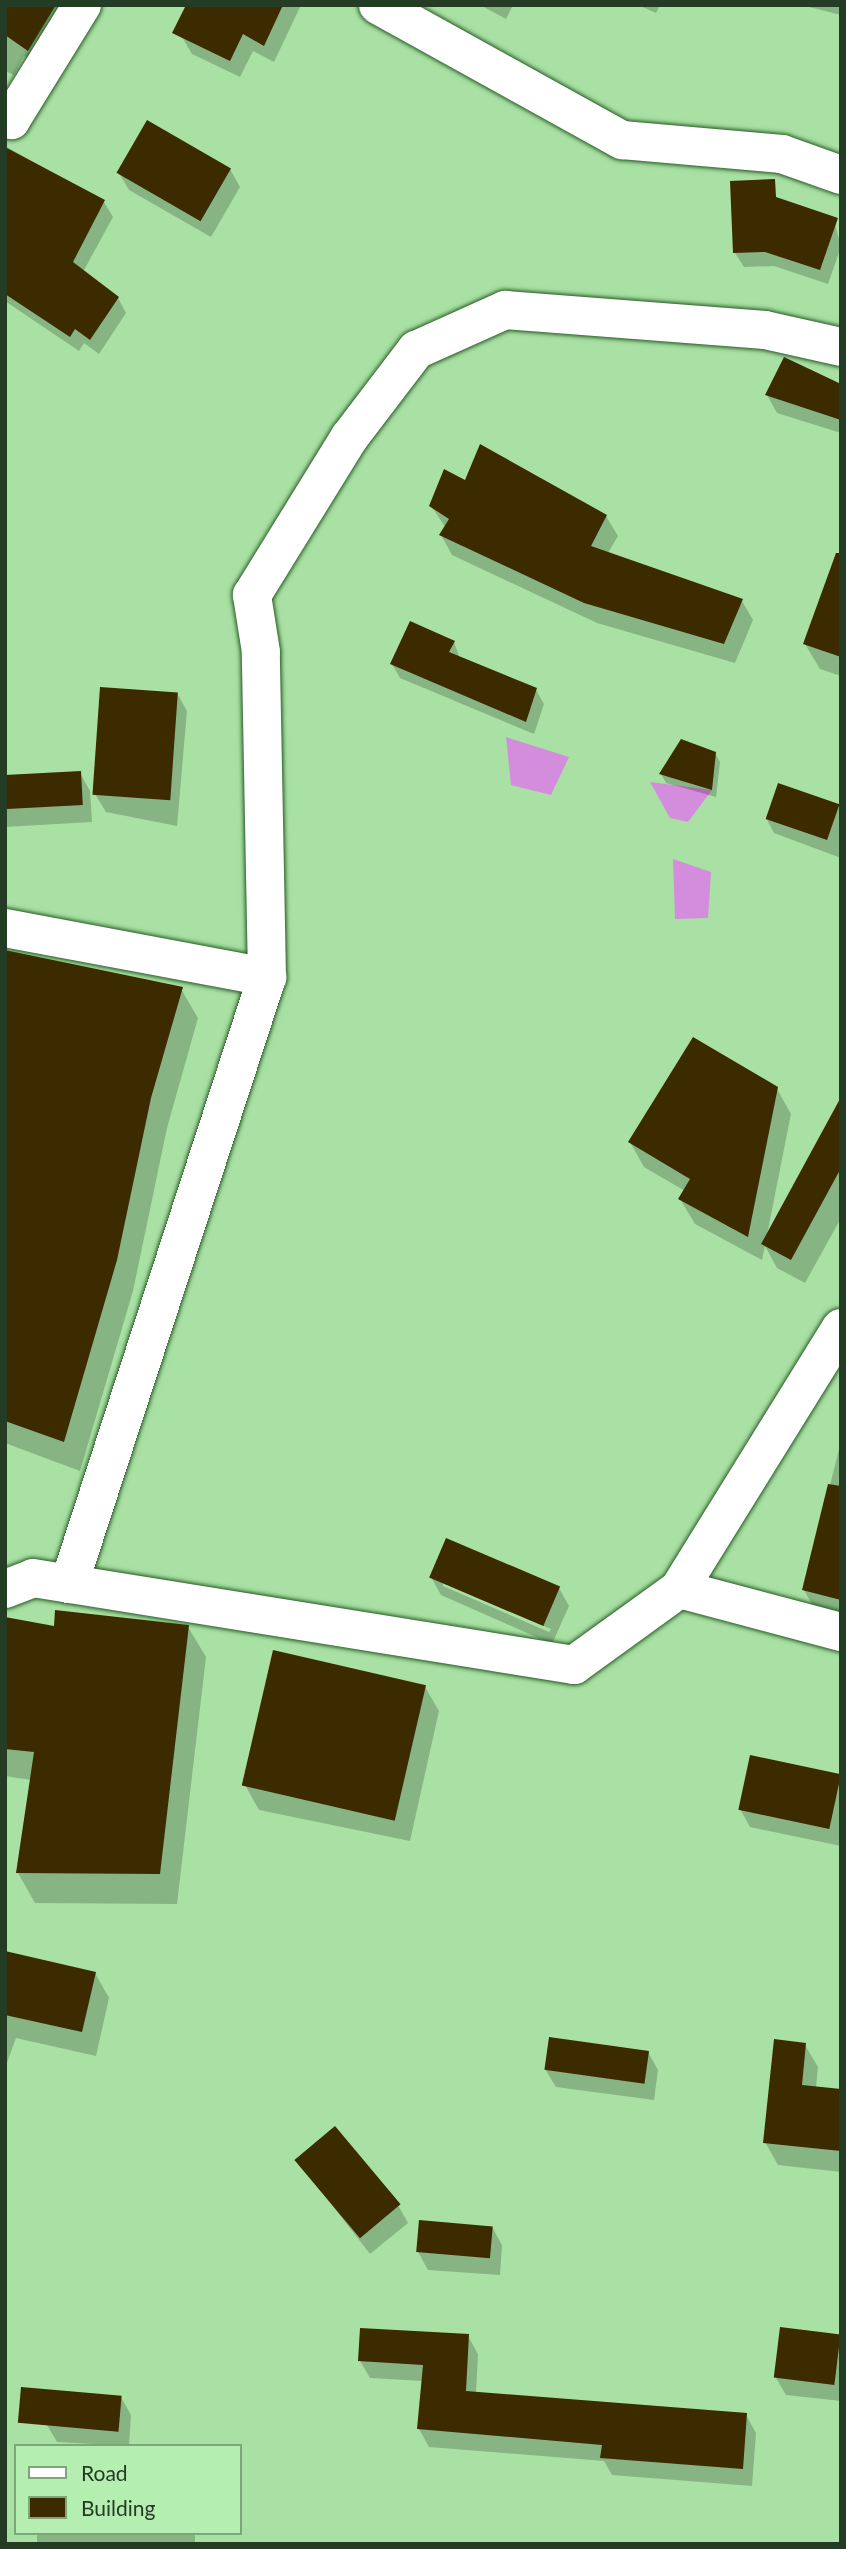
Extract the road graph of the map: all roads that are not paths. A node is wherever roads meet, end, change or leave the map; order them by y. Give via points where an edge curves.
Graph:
1 (82, 5) edge
2 (378, 5) edge
3 (5, 117) edge
4 (841, 175) edge
5 (841, 346) edge
6 (5, 928) edge
7 (267, 977) junction
8 (841, 1328) edge
9 (69, 1584) junction
10 (5, 1589) edge
11 (679, 1589) junction
12 (841, 1632) edge

1 - 3 street via 11,120
2 - 4 street via 622,140 782,154
5 - 7 street via 765,330 505,310 416,350 349,438 252,595 261,652
6 - 7 street
7 - 9 street
8 - 11 street
9 - 10 street via 33,1578
9 - 11 street via 574,1665
11 - 12 street

